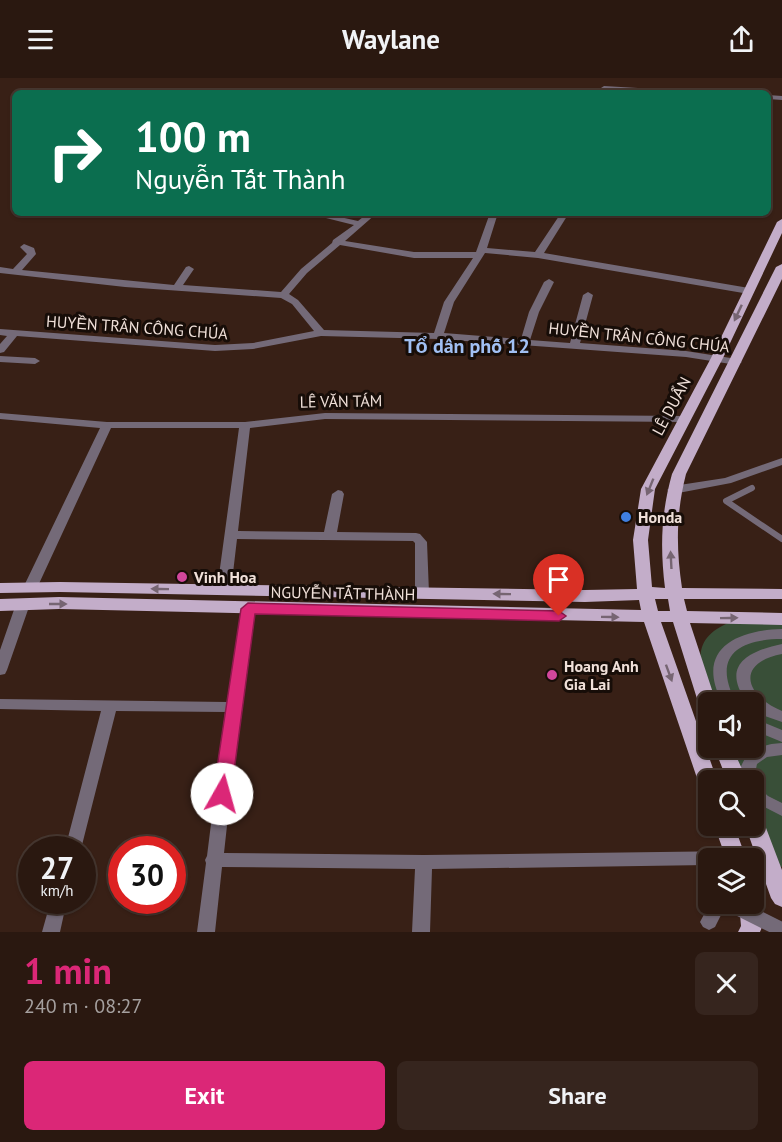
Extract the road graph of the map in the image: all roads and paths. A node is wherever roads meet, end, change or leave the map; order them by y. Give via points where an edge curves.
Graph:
1 (601, 78) edge
2 (603, 90) edge
3 (324, 216) edge
4 (370, 216) edge
5 (493, 216) edge
6 (563, 216) edge
7 (782, 222) edge
8 (361, 224) junction
9 (336, 242) junction
10 (24, 247) dead end
11 (480, 252) junction
12 (538, 255) junction
13 (782, 267) edge
14 (189, 269) dead end
15 (0, 270) edge
16 (15, 272) junction
17 (549, 282) dead end
18 (177, 288) junction
19 (749, 291) junction
20 (283, 295) junction
21 (588, 296) dead end
22 (0, 332) edge
23 (321, 333) junction
24 (14, 334) junction
25 (438, 336) junction
26 (525, 341) junction
27 (575, 344) junction
28 (0, 350) edge
29 (717, 358) junction
30 (0, 359) edge
31 (35, 361) dead end
32 (737, 362) junction
33 (683, 419) junction
34 (2, 420) edge
35 (106, 425) junction
36 (245, 425) junction
37 (782, 461) edge
38 (752, 488) dead end
39 (673, 490) junction
40 (338, 494) dead end
41 (231, 535) junction
42 (330, 535) junction
43 (782, 539) edge
44 (0, 588) edge
45 (30, 588) junction
46 (224, 590) junction
47 (422, 593) junction
48 (675, 593) junction
49 (644, 594) junction
50 (782, 594) edge
51 (23, 604) junction
52 (0, 605) edge
53 (248, 609) junction
54 (650, 618) junction
55 (680, 618) junction
56 (782, 619) edge
57 (782, 633) edge
58 (782, 649) edge
59 (0, 670) edge
60 (704, 692) edge
61 (722, 692) edge
62 (0, 704) edge
63 (110, 705) junction
64 (233, 707) junction
65 (782, 717) edge
66 (698, 728) edge
67 (764, 729) edge
68 (782, 736) edge
69 (782, 749) edge
70 (746, 770) edge
71 (764, 801) edge
72 (782, 810) edge
73 (76, 836) edge
74 (759, 836) edge
75 (698, 858) edge
76 (213, 860) junction
77 (424, 862) junction
78 (782, 896) edge
79 (56, 914) edge
80 (713, 914) edge
81 (750, 914) edge
82 (751, 914) edge
83 (709, 922) dead end
84 (782, 930) edge
85 (51, 932) edge
86 (206, 932) edge
87 (421, 932) edge
88 (749, 932) edge

1 - 2 street
3 - 8 street
4 - 8 street
5 - 11 street
6 - 12 street
7 - 19 main road, LÊ DUẨN
8 - 9 street
9 - 11 street via 414,255
9 - 20 street
10 - 16 street via 32,250 32,254
11 - 12 street
11 - 25 street via 449,302
12 - 19 street
13 - 32 main road
14 - 18 street
15 - 16 street
16 - 18 street
17 - 26 street
18 - 20 street
19 -> 29 main road, LÊ DUẨN
20 - 23 street via 295,302
21 - 27 street
22 - 24 street, HUYỀN TRÂN CÔNG CHÚA
23 - 24 street, HUYỀN TRÂN CÔNG CHÚA via 224,348
23 - 25 street, HUYỀN TRÂN CÔNG CHÚA
24 - 28 street
25 - 26 street, HUYỀN TRÂN CÔNG CHÚA
26 - 27 street, HUYỀN TRÂN CÔNG CHÚA
27 - 29 street, HUYỀN TRÂN CÔNG CHÚA
29 - 32 street, HUYỀN TRÂN CÔNG CHÚA
29 - 33 main road, LÊ DUẨN
30 - 31 street
32 - 39 main road
33 - 36 street, LÊ VĂN TÁM via 325,416
33 -> 49 main road, LÊ DUẨN via 648,489 641,561
34 - 35 street, LÊ VĂN TÁM
35 - 36 street, LÊ VĂN TÁM
35 - 45 street
36 - 41 street
37 - 39 street via 727,480
38 - 43 lane via 726,501
48 -> 39 main road via 669,523
40 - 42 street
41 - 42 street
41 - 46 street
42 - 47 street via 420,539
44 - 45 main road, NGUYỄN TẤT THÀNH
46 -> 45 main road, NGUYỄN TẤT THÀNH
46 - 47 main road, NGUYỄN TẤT THÀNH
49 -> 47 main road, NGUYỄN TẤT THÀNH
48 - 49 main road, NGUYỄN TẤT THÀNH
48 - 50 main road, NGUYỄN TẤT THÀNH
48 - 55 main road
49 - 54 main road, LÊ DUẨN
51 - 52 main road, NGUYỄN TẤT THÀNH
51 -> 53 main road, NGUYỄN TẤT THÀNH
51 - 59 street
53 -> 54 main road, NGUYỄN TẤT THÀNH
53 - 64 street
54 - 55 main road, NGUYỄN TẤT THÀNH
54 -> 66 main road, LÊ DUẨN
55 -> 56 main road, NGUYỄN TẤT THÀNH
55 - 60 main road
57 - 61 street via 748,637 732,646 721,658 718,674
58 - 65 street via 754,656 742,674 743,685 756,694 762,708
62 - 63 street
63 - 64 street
63 - 73 street
64 - 76 street
67 - 68 street
69 - 70 street via 756,755
71 - 72 street
74 - 78 main road
75 - 77 street
76 - 77 street
76 - 86 street
77 - 87 street
79 - 85 street
80 - 83 street
81 - 84 street, bridge
82 - 88 main road

